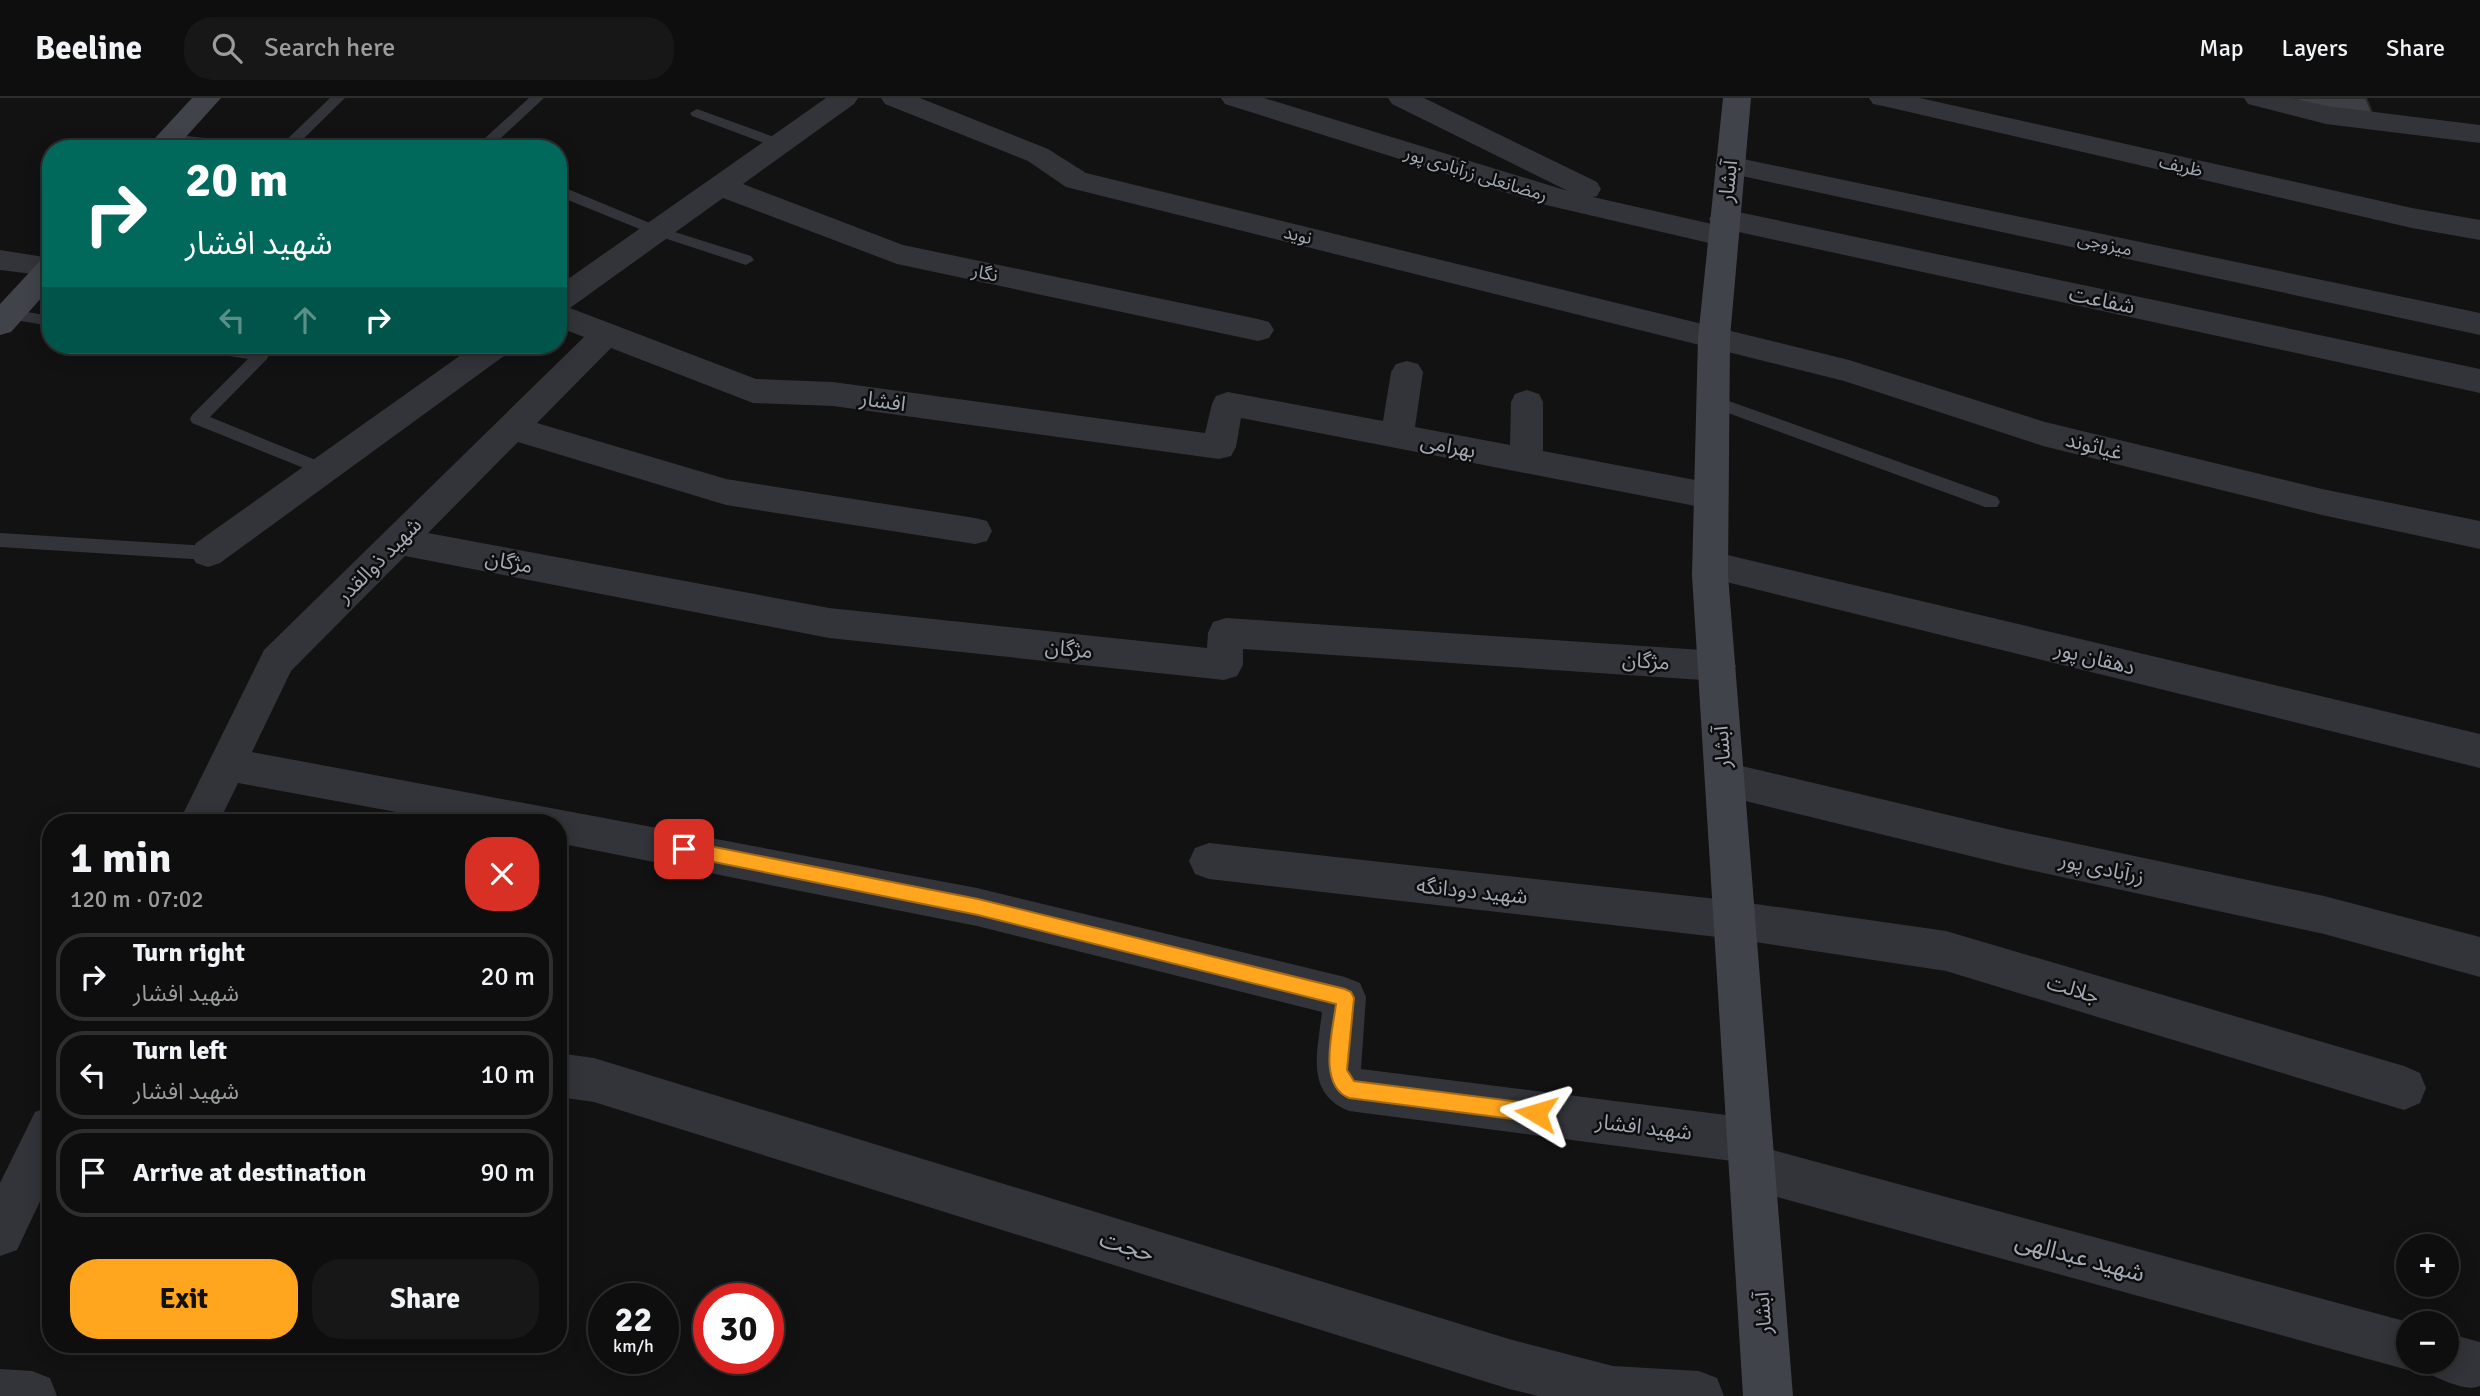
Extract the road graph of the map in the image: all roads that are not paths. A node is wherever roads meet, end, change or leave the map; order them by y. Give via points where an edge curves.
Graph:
1 (188, 98) edge
2 (207, 98) edge
3 (338, 98) edge
4 (537, 98) edge
5 (844, 98) edge
6 (895, 98) edge
7 (1235, 98) edge
8 (1402, 98) edge
9 (1737, 98) edge
10 (1883, 98) edge
11 (2258, 98) edge
12 (697, 113) dead end
13 (2480, 134) edge
14 (150, 140) edge
15 (167, 140) edge
16 (294, 140) edge
17 (490, 140) edge
18 (780, 144) junction
19 (1729, 165) junction
20 (721, 186) junction
21 (567, 194) edge
22 (1648, 219) junction
23 (1723, 228) junction
24 (2480, 230) edge
25 (657, 231) junction
26 (42, 259) edge
27 (0, 260) edge
28 (746, 260) dead end
29 (42, 263) edge
30 (567, 295) edge
31 (3, 313) edge
32 (567, 318) edge
33 (42, 320) edge
34 (2480, 324) edge
35 (1258, 330) dead end
36 (607, 333) junction
37 (1714, 338) junction
38 (255, 354) edge
39 (484, 354) edge
40 (1407, 372) dead end
41 (2480, 381) edge
42 (1712, 401) junction
43 (1527, 402) dead end
44 (513, 428) junction
45 (1397, 436) junction
46 (1219, 447) joint
47 (1526, 461) junction
48 (322, 469) junction
49 (1711, 496) junction
50 (1991, 502) dead end
51 (975, 531) dead end
52 (2480, 534) edge
53 (0, 540) edge
54 (398, 541) junction
55 (208, 553) joint
56 (1711, 565) junction
57 (1717, 666) junction
58 (2480, 751) edge
59 (228, 764) junction
60 (1725, 779) junction
61 (203, 814) edge
62 (443, 814) edge
63 (567, 827) edge
64 (1209, 861) dead end
65 (1735, 920) junction
66 (2480, 957) edge
67 (567, 1077) edge
68 (2404, 1088) dead end
69 (42, 1147) edge
70 (1751, 1154) junction
71 (0, 1233) edge
72 (2396, 1342) edge
73 (0, 1394) edge
74 (32, 1396) edge
75 (1699, 1396) edge
76 (1769, 1396) edge

1 - 14 street
2 - 15 street
3 - 16 lane
4 - 17 lane
5 - 18 street
6 - 37 street, نوید via 1038,156 1076,180
7 - 22 street, رمضانعلی زرآبادی پور via 1556,198
8 - 22 street
9 - 19 street, آبشار
10 - 24 street, ظریف
11 - 13 street via 2326,115
12 - 18 lane
18 - 20 street
19 - 23 street, آبشار
19 - 34 street, میزوجی
20 - 25 street
20 - 35 street, نگار via 897,254
21 - 25 lane
22 - 23 street, رمضانعلی زرآبادی پور
23 - 37 street, آبشار
23 - 41 street, شفاعت
25 - 28 lane
25 - 30 street
26 - 27 street
29 - 31 street
31 - 33 lane
32 - 36 street, افشار
36 - 44 street, شهید ذوالقدر
36 - 46 street, افشار via 753,391 833,394
37 - 42 street, آبشار
37 - 52 street, غیاثوند via 1849,371 2043,434 2322,502
38 - 48 lane via 261,355 198,419
39 - 48 street
40 - 45 street
42 - 49 street, آبشار
42 - 50 lane
43 - 47 street
44 - 51 street via 726,492
44 - 54 street, شهید ذوالقدر
45 - 46 street, بهرامی via 1228,404
45 - 47 street, بهرامی
47 - 49 street, بهرامی
48 - 55 street
49 - 56 street, آبشار
53 - 55 lane
54 - 57 street, مژگان via 828,623 1224,665 1226,633
54 - 59 street, شهید ذوالقدر via 277,661
56 - 57 street, آبشار
56 - 58 street, دهقان پور
57 - 60 street, آبشار
59 - 61 street, شهید ذوالقدر
59 - 62 street
60 - 65 street, آبشار
60 - 66 street, زرآبادی پور via 2007,847 2324,915
63 - 70 street, شهید افشار via 978,907 1345,998 1338,1072 1349,1089
64 - 65 street, شهید دودانگه
65 - 68 street, جلالت via 1946,951
65 - 70 street, آبشار
67 - 75 street, حجت via 607,1084 1509,1364 1613,1391
69 - 71 street
70 - 72 street, شهید عبدالهی
70 - 76 street, آبشار
73 - 74 street

